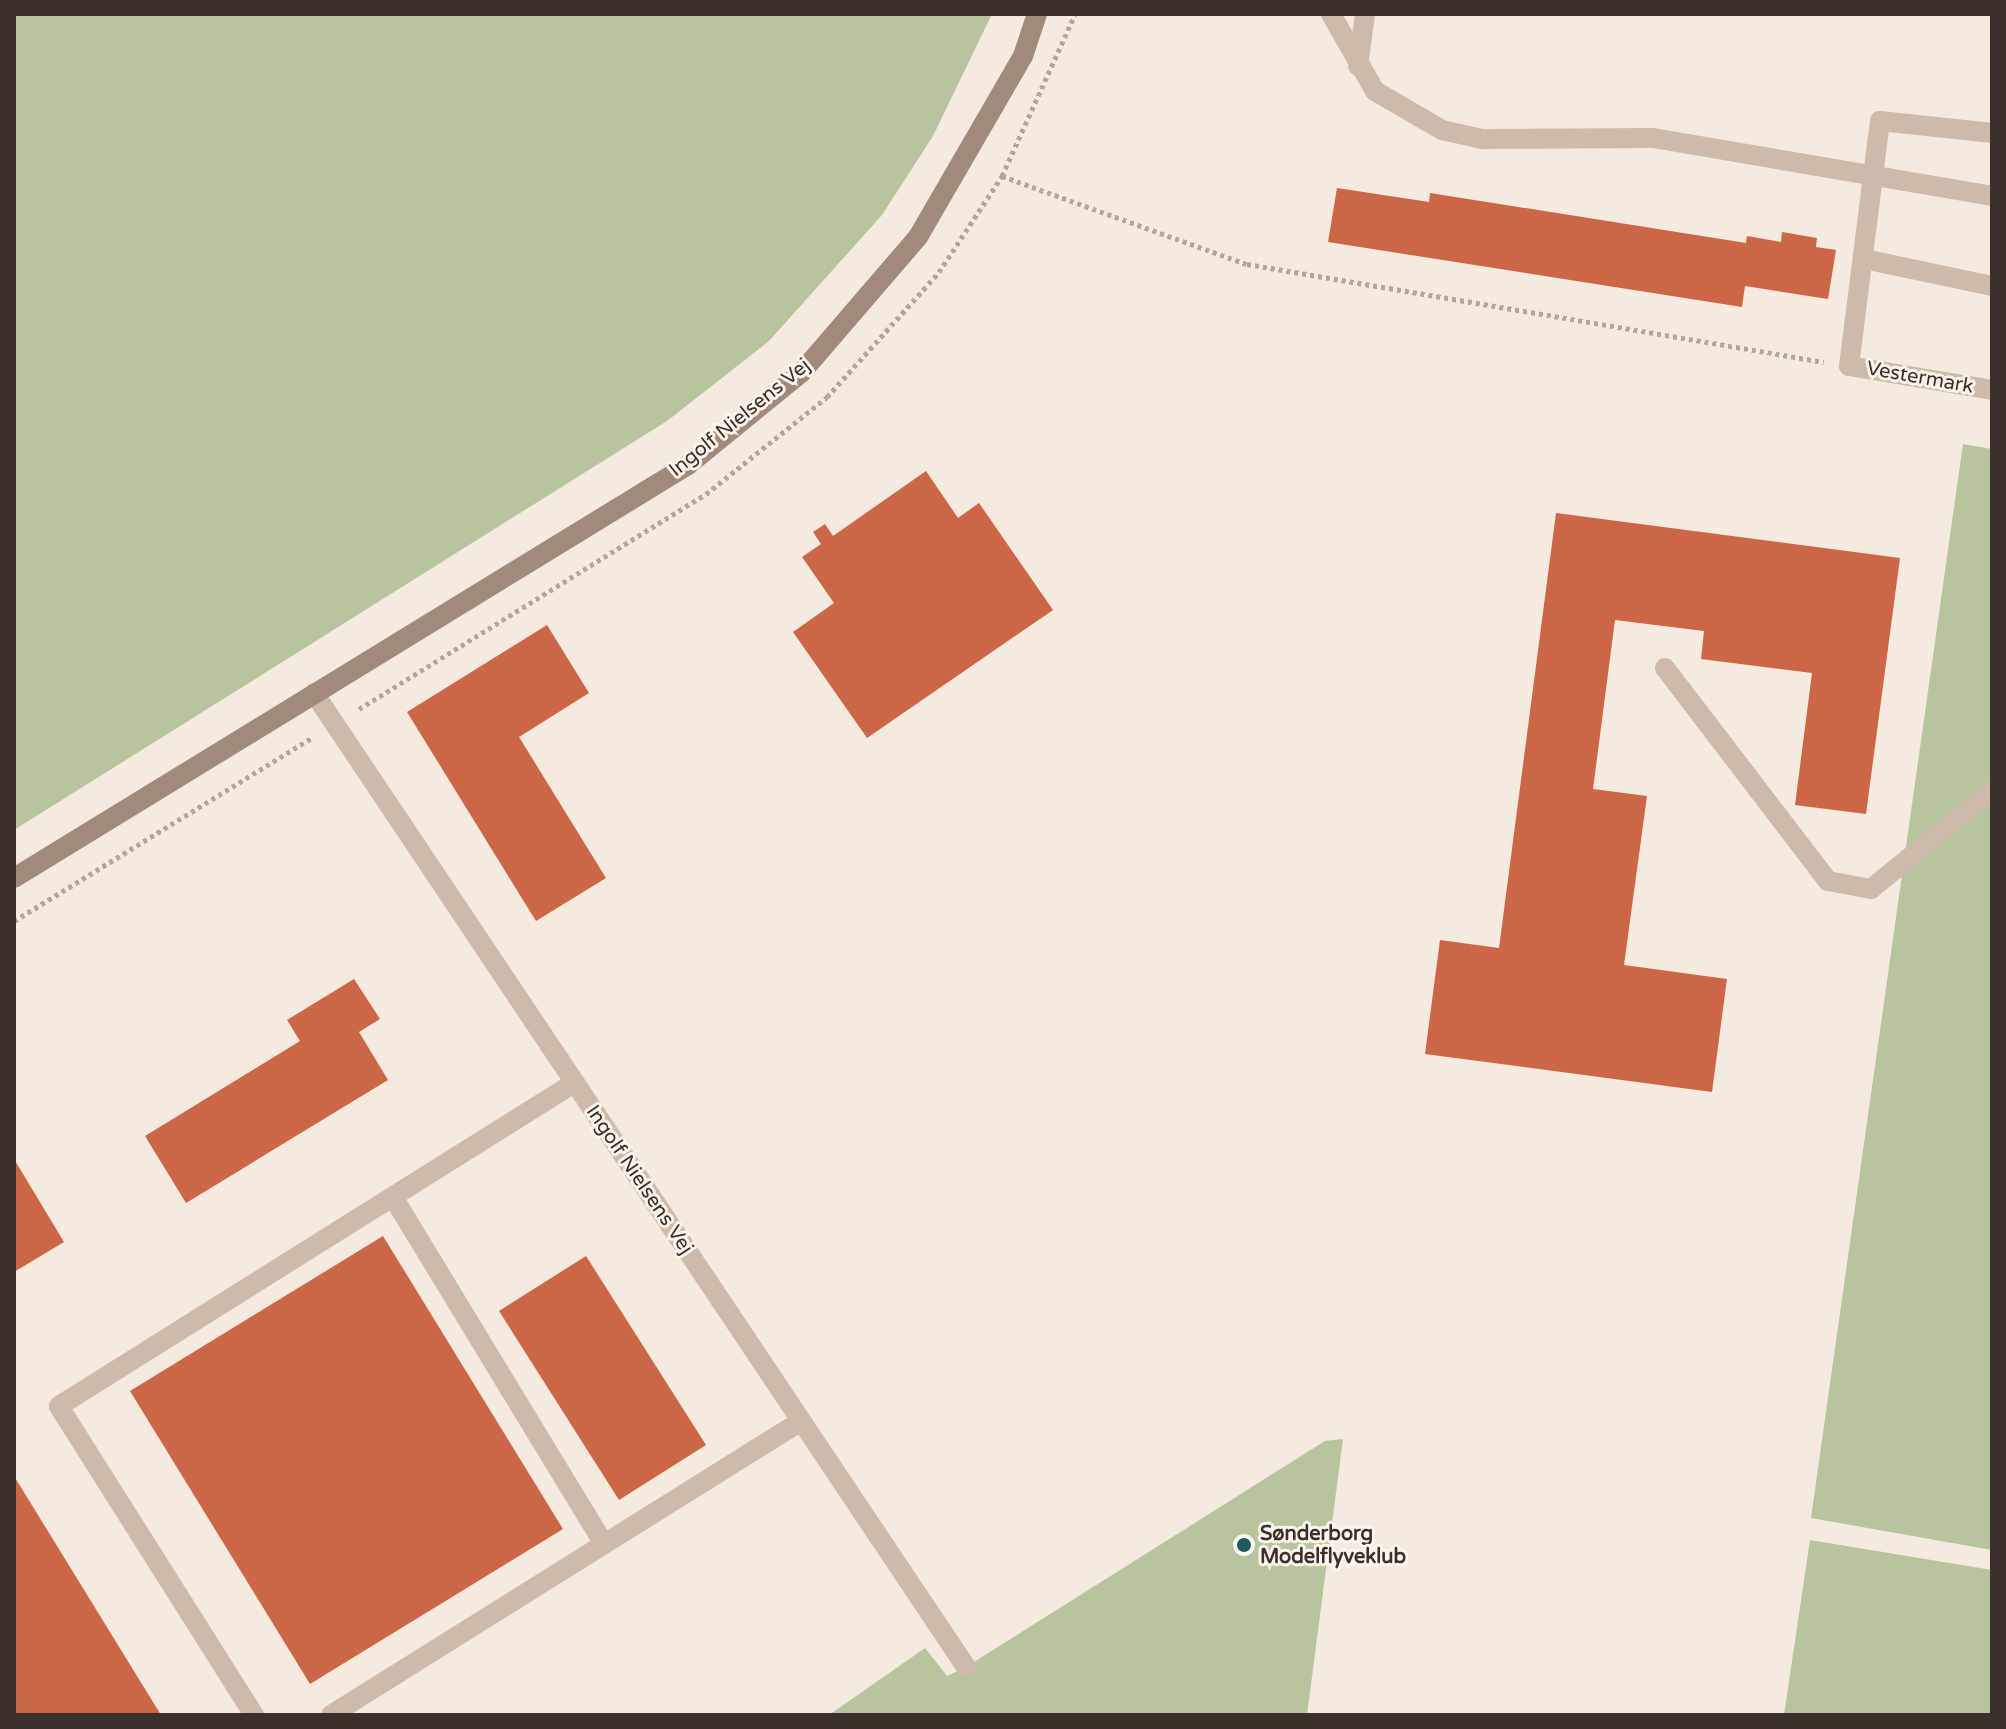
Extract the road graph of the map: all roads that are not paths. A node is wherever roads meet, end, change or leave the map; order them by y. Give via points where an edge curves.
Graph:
1 (1037, 14) edge
2 (1331, 14) edge
3 (1365, 14) edge
4 (1358, 66) junction
5 (1992, 133) edge
6 (1876, 174) junction
7 (1992, 196) edge
8 (1864, 259) junction
9 (1992, 286) edge
10 (1992, 390) edge
11 (1665, 668) dead end
12 (314, 693) junction
13 (1992, 790) edge
14 (14, 878) edge
15 (574, 1083) junction
16 (393, 1197) junction
17 (801, 1421) junction
18 (604, 1544) junction
19 (966, 1667) dead end
20 (254, 1715) edge
21 (331, 1715) edge

1 - 12 street, Ingolf Nielsens Vej via 1003,94 918,237 801,373 688,465
2 - 4 street
3 - 4 street
4 - 6 street via 1375,91 1442,130 1482,139 1653,138
5 - 6 street via 1880,121
6 - 7 street
6 - 8 street
8 - 9 street
8 - 10 street, Vestermark via 1849,366
11 - 13 street via 1828,881 1871,889
12 - 14 street, Ingolf Nielsens Vej
12 - 15 street, Ingolf Nielsens Vej
15 - 16 street
15 - 17 street, Ingolf Nielsens Vej
16 - 18 street
16 - 20 street via 59,1406
17 - 18 street
17 - 19 street, Ingolf Nielsens Vej
18 - 21 street

